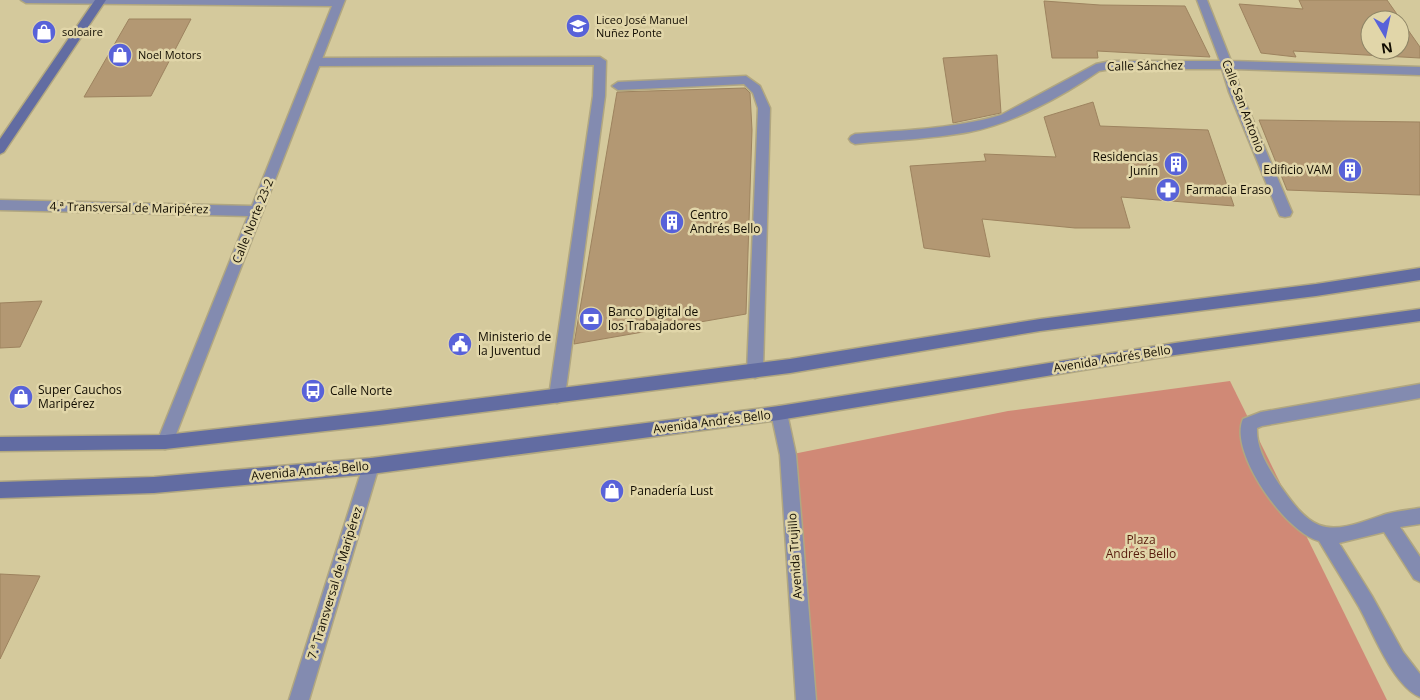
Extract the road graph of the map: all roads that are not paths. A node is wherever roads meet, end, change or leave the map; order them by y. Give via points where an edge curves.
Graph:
1 (26, 0) edge
2 (1202, 0) edge
3 (100, 1) edge
4 (339, 2) edge
5 (316, 62) junction
6 (1227, 65) junction
7 (1420, 71) edge
8 (618, 86) dead end
9 (855, 139) dead end
10 (0, 150) edge
11 (0, 205) edge
12 (258, 211) junction
13 (1285, 212) dead end
14 (1420, 274) edge
15 (1420, 315) edge
16 (755, 371) junction
17 (1420, 391) edge
18 (557, 396) junction
19 (779, 413) junction
20 (166, 442) junction
21 (0, 444) edge
22 (371, 466) junction
23 (0, 490) edge
24 (1420, 516) edge
25 (1387, 522) junction
26 (1325, 536) junction
27 (1420, 573) edge
28 (1420, 688) edge
29 (299, 700) edge
30 (806, 700) edge

1 - 3 street
2 - 6 street, Calle San Antonio
3 - 4 street
3 - 10 street
4 - 5 street, Calle Norte 23-2
5 - 12 street, Calle Norte 23-2
5 - 18 street via 600,61 599,96
6 - 7 street, Calle Sánchez
6 - 9 street, Calle Sánchez via 1111,65 1096,68 1005,118 989,123
6 - 13 street, Calle San Antonio
8 - 16 street via 746,80 760,93 764,108
11 - 12 street, 4.ª Transversal de Maripérez
12 - 20 street, Calle Norte 23-2
14 - 16 street via 1040,325
15 - 19 street, Avenida Andrés Bello via 1175,349
16 - 18 street
17 - 26 street via 1261,419 1249,424 1249,441 1276,494 1308,530
18 - 20 street
19 - 22 street, Avenida Andrés Bello
19 - 30 street, Avenida Trujillo via 788,455
20 - 21 street
22 - 23 street, Avenida Andrés Bello via 154,485
22 - 29 street, 7.ª Transversal de Maripérez
24 - 25 street
25 - 26 street via 1359,531
25 - 27 street
26 - 28 street via 1398,661

